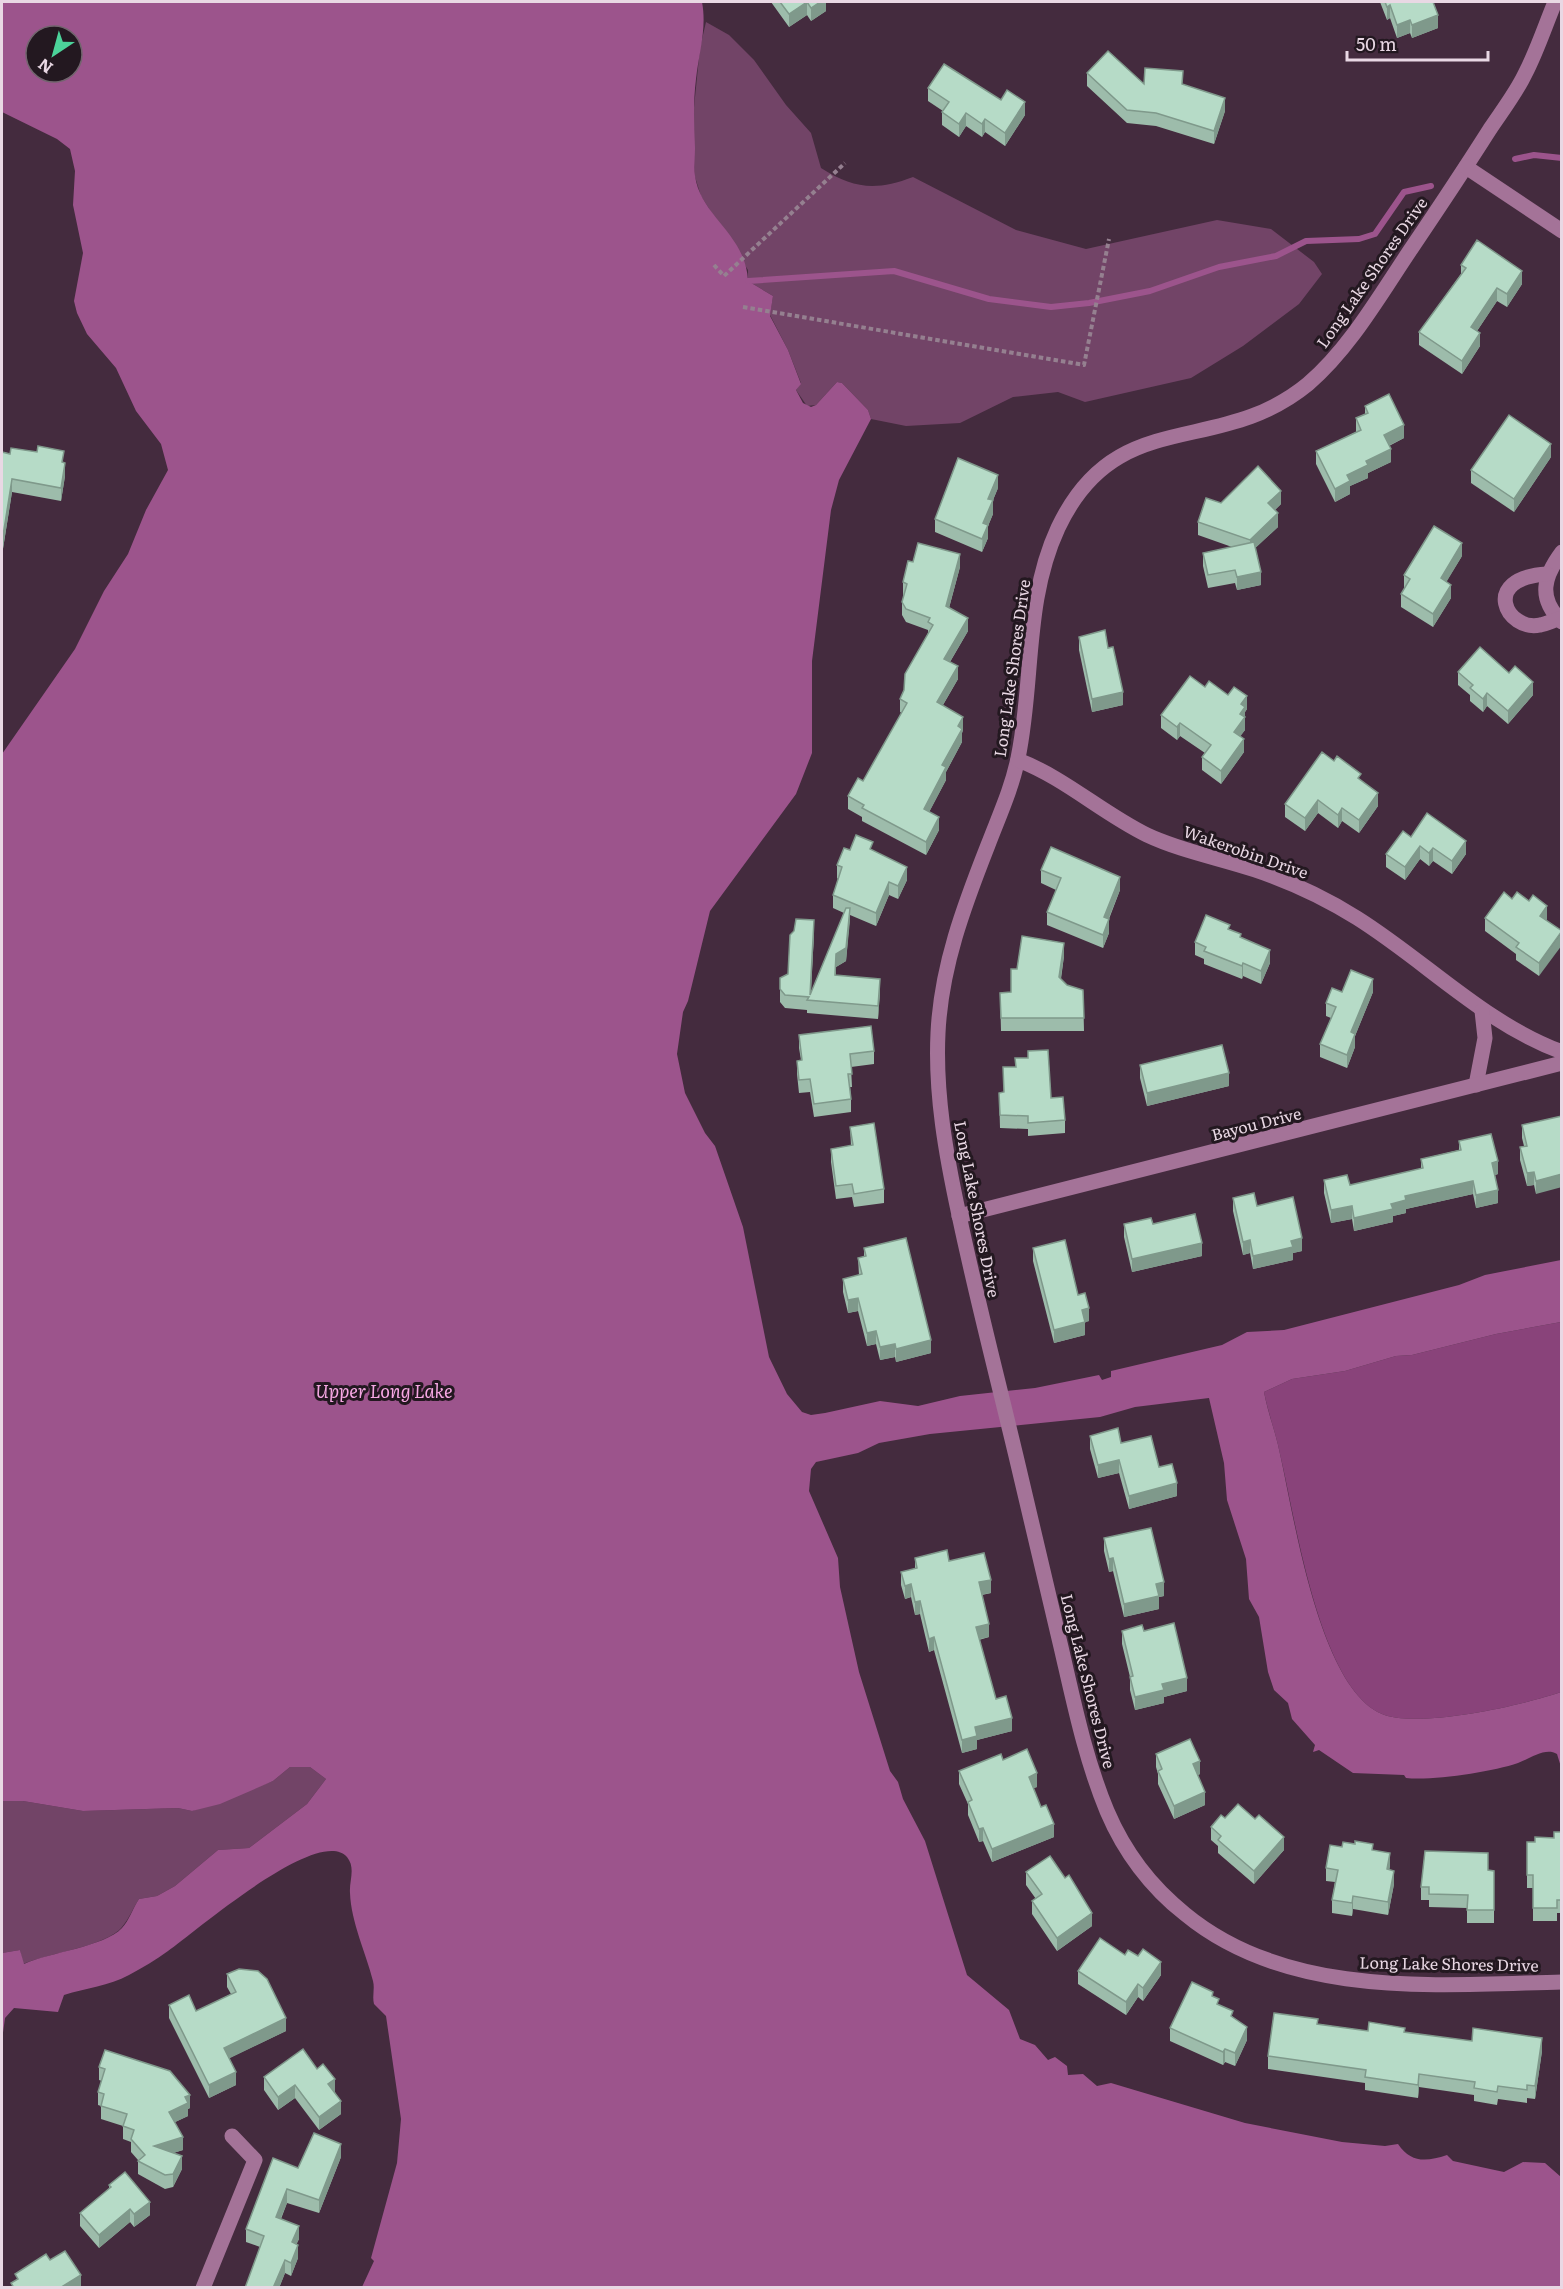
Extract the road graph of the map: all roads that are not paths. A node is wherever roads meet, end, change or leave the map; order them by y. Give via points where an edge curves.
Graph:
1 (1555, 2) edge
2 (1466, 167) junction
3 (1562, 231) edge
4 (1562, 552) edge
5 (1547, 574) junction
6 (1560, 620) edge
7 (1018, 760) junction
8 (1482, 1011) junction
9 (1562, 1052) edge
10 (1562, 1063) edge
11 (1476, 1084) junction
12 (959, 1216) junction
13 (1562, 1982) edge
14 (232, 2136) dead end
15 (203, 2288) edge

1 - 2 street, Long Lake Shores Drive via 1524,77
2 - 3 street
2 - 7 street, Long Lake Shores Drive via 1346,343 1308,384 1249,419 1129,449 1092,476 1075,497 1059,525 1041,577
4 - 5 street
5 - 6 street via 1544,590
5 - 6 street via 1529,575 1513,582 1507,589 1507,607 1511,615 1529,625
7 - 8 street, Wakerobin Drive via 1149,836 1256,870 1326,900 1390,940
7 - 12 street, Long Lake Shores Drive via 955,935 940,1002 940,1105
8 - 9 street, Wakerobin Drive via 1526,1037
8 - 11 street via 1485,1038
10 - 11 street, Bayou Drive
11 - 12 street, Bayou Drive
12 - 13 street, Long Lake Shores Drive via 1092,1772 1116,1830 1161,1893 1223,1941 1295,1971 1391,1982
14 - 15 street via 255,2160

